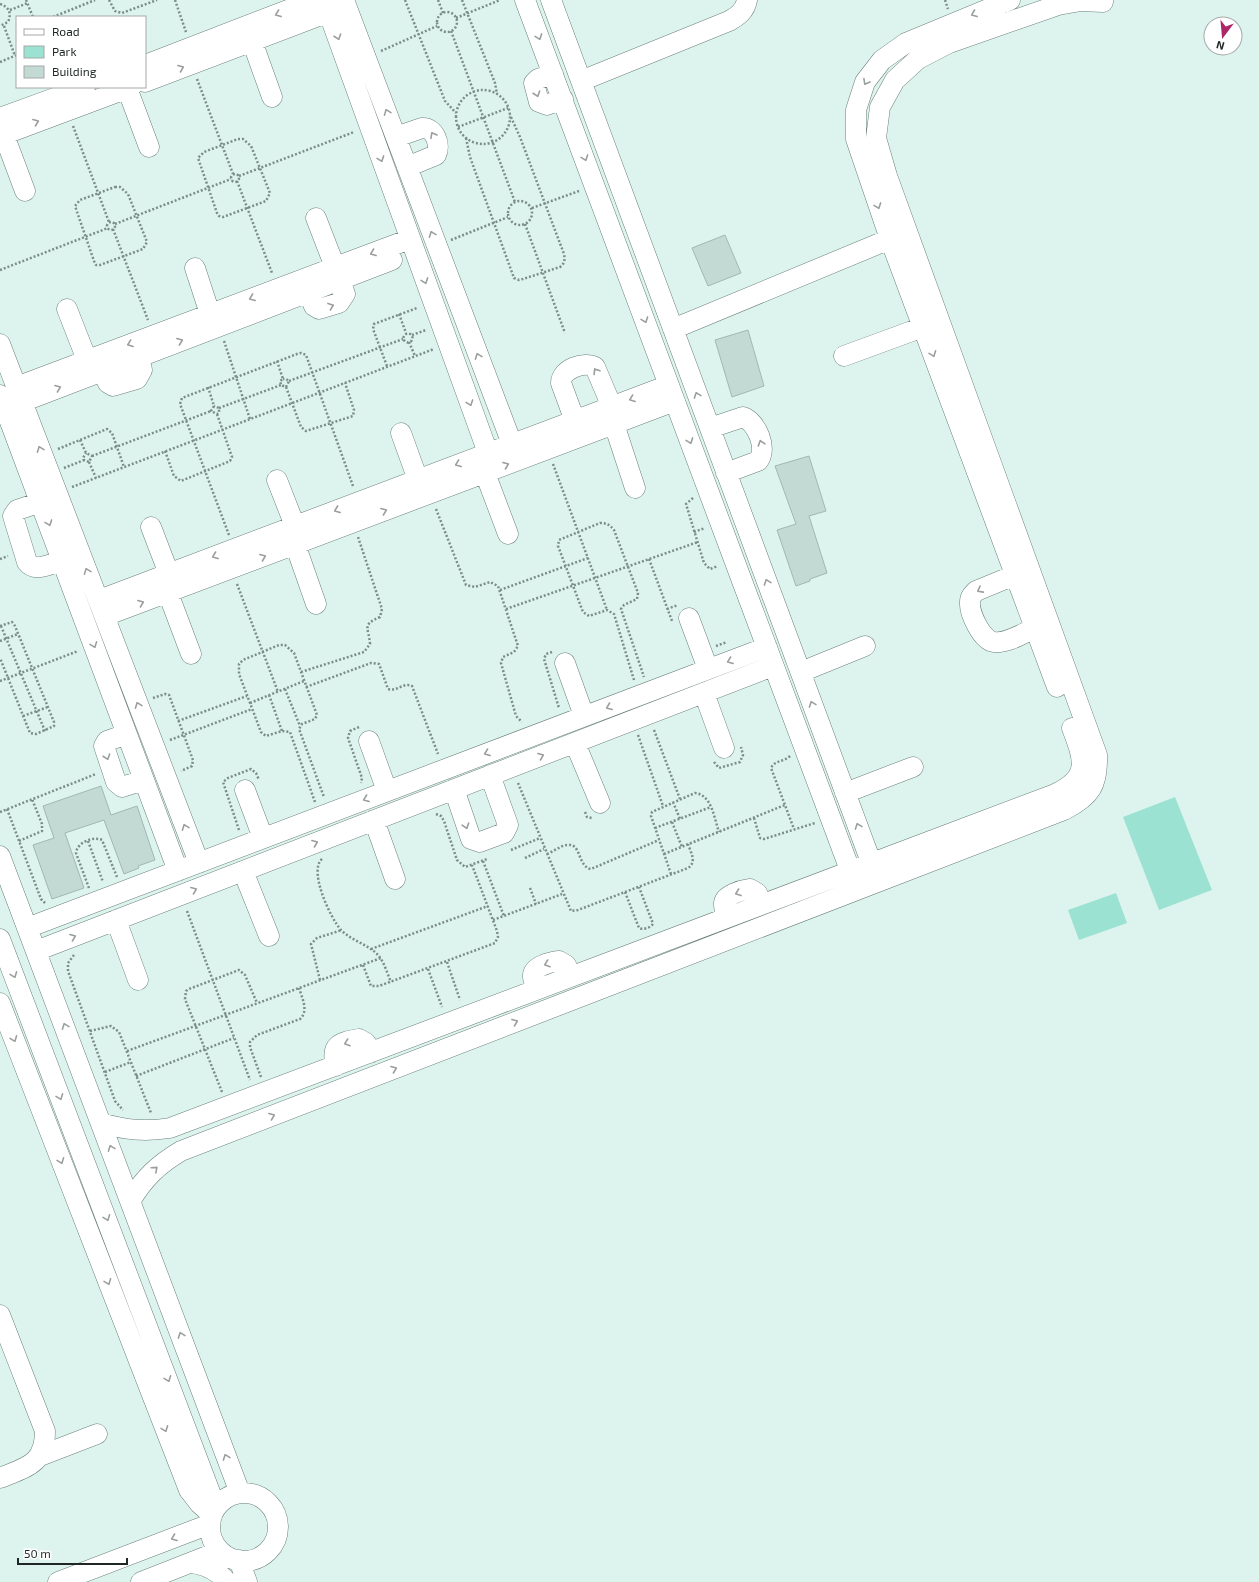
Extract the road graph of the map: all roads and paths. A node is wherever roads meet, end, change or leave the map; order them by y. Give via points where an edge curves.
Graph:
1 (95, 0) edge
2 (109, 0) edge
3 (157, 0) edge
4 (175, 0) edge
5 (344, 0) edge
6 (405, 0) edge
7 (438, 0) edge
8 (462, 0) edge
9 (500, 0) edge
10 (526, 0) edge
11 (550, 0) edge
12 (747, 0) edge
13 (1010, 0) edge
14 (1103, 1) edge
15 (27, 2) edge
16 (1057, 2) edge
17 (0, 4) edge
18 (322, 4) edge
19 (10, 10) junction
20 (443, 13) junction
21 (467, 14) junction
22 (33, 16) edge
23 (55, 16) edge
24 (456, 18) junction
25 (2, 26) edge
26 (438, 26) junction
27 (451, 31) junction
28 (420, 34) junction
29 (252, 41) junction
30 (16, 56) edge
31 (191, 56) junction
32 (366, 58) junction
33 (0, 62) edge
34 (146, 65) edge
35 (146, 80) edge
36 (580, 81) junction
37 (81, 88) edge
38 (129, 88) edge
39 (134, 88) edge
40 (473, 92) junction
41 (497, 94) junction
42 (272, 97) dead end
43 (508, 108) junction
44 (67, 111) junction
45 (456, 113) junction
46 (510, 115) junction
47 (483, 118) junction
48 (369, 126) junction
49 (458, 127) junction
50 (1, 129) edge
51 (396, 137) junction
52 (466, 138) junction
53 (493, 142) junction
54 (222, 145) junction
55 (149, 147) dead end
56 (407, 167) junction
57 (260, 168) junction
58 (233, 174) junction
59 (239, 176) junction
60 (231, 179) junction
61 (237, 181) junction
62 (595, 186) junction
63 (208, 188) junction
64 (25, 191) dead end
65 (98, 192) junction
66 (515, 202) junction
67 (545, 204) junction
68 (247, 208) junction
69 (532, 208) junction
70 (136, 215) junction
71 (508, 217) junction
72 (316, 218) dead end
73 (109, 222) junction
74 (493, 223) junction
75 (115, 224) junction
76 (525, 224) junction
77 (108, 228) junction
78 (113, 229) junction
79 (85, 236) junction
80 (890, 239) junction
81 (412, 245) junction
82 (437, 246) junction
83 (124, 257) junction
84 (195, 268) dead end
85 (0, 270) edge
86 (543, 272) junction
87 (338, 273) junction
88 (278, 289) junction
89 (433, 302) junction
90 (67, 309) dead end
91 (399, 314) junction
92 (215, 320) junction
93 (922, 327) junction
94 (673, 329) junction
95 (406, 333) junction
96 (565, 333) dead end
97 (154, 335) junction
98 (403, 339) junction
99 (409, 342) junction
100 (448, 343) junction
101 (0, 344) edge
102 (380, 347) junction
103 (415, 356) junction
104 (844, 356) dead end
105 (277, 361) junction
106 (94, 366) junction
107 (387, 366) junction
108 (313, 372) junction
109 (236, 377) junction
110 (283, 379) junction
111 (289, 381) junction
112 (345, 383) junction
113 (281, 385) junction
114 (208, 387) junction
115 (286, 387) junction
116 (320, 392) junction
117 (672, 393) junction
118 (13, 395) edge
119 (243, 399) junction
120 (292, 403) junction
121 (214, 406) junction
122 (219, 408) junction
123 (211, 411) junction
124 (217, 414) junction
125 (613, 415) junction
126 (250, 419) junction
127 (186, 420) junction
128 (575, 420) junction
129 (331, 424) junction
130 (710, 428) junction
131 (222, 429) junction
132 (401, 433) dead end
133 (80, 440) junction
134 (194, 440) junction
135 (512, 444) junction
136 (117, 447) junction
137 (548, 449) junction
138 (166, 451) junction
139 (488, 453) junction
140 (86, 454) junction
141 (43, 455) junction
142 (92, 456) junction
143 (89, 462) junction
144 (124, 467) junction
145 (206, 472) junction
146 (485, 473) junction
147 (726, 473) junction
148 (987, 475) junction
149 (96, 478) junction
150 (277, 480) dead end
151 (424, 487) junction
152 (635, 488) dead end
153 (49, 497) junction
154 (359, 502) junction
155 (353, 523) junction
156 (151, 527) dead end
157 (578, 532) junction
158 (508, 534) dead end
159 (295, 535) junction
160 (698, 542) dead end
161 (588, 558) junction
162 (233, 559) junction
163 (649, 559) junction
164 (62, 560) junction
165 (566, 566) junction
166 (628, 566) junction
167 (1016, 575) junction
168 (595, 578) junction
169 (168, 583) junction
170 (574, 586) junction
171 (500, 590) junction
172 (316, 604) dead end
173 (102, 608) junction
174 (506, 610) junction
175 (607, 610) junction
176 (682, 623) joint
177 (1, 626) edge
178 (1035, 628) junction
179 (18, 634) junction
180 (6, 638) junction
181 (0, 641) edge
182 (94, 644) junction
183 (865, 646) dead end
184 (767, 647) junction
185 (263, 652) junction
186 (191, 654) dead end
187 (0, 658) edge
188 (559, 658) joint
189 (773, 666) junction
190 (32, 668) junction
191 (708, 669) junction
192 (301, 672) junction
193 (801, 672) junction
194 (21, 673) junction
195 (651, 677) dead end
196 (8, 678) junction
197 (645, 679) junction
198 (0, 681) edge
199 (304, 681) junction
200 (306, 687) junction
201 (285, 689) junction
202 (278, 692) junction
203 (704, 693) junction
204 (269, 695) junction
205 (247, 696) junction
206 (250, 703) junction
207 (48, 706) junction
208 (252, 709) junction
209 (37, 711) junction
210 (556, 712) dead end
211 (23, 716) junction
212 (584, 716) junction
213 (178, 721) dead end
214 (528, 722) dead end
215 (652, 724) dead end
216 (300, 726) junction
217 (636, 730) dead end
218 (45, 731) junction
219 (282, 731) junction
220 (128, 734) junction
221 (365, 734) joint
222 (164, 742) dead end
223 (575, 742) junction
224 (726, 750) junction
225 (791, 753) dead end
226 (913, 767) dead end
227 (444, 770) junction
228 (102, 774) dead end
229 (490, 775) junction
230 (519, 777) dead end
231 (144, 780) junction
232 (359, 787) dead end
233 (253, 789) joint
234 (454, 789) junction
235 (387, 791) junction
236 (846, 793) junction
237 (32, 799) junction
238 (680, 799) junction
239 (325, 801) dead end
240 (673, 802) junction
241 (320, 803) dead end
242 (785, 805) junction
243 (664, 806) junction
244 (710, 807) junction
245 (7, 809) junction
246 (592, 809) dead end
247 (0, 812) edge
248 (754, 818) junction
249 (680, 819) junction
250 (374, 820) junction
251 (672, 822) junction
252 (819, 826) dead end
253 (655, 828) junction
254 (794, 829) junction
255 (719, 832) junction
256 (238, 834) dead end
257 (263, 838) junction
258 (659, 840) junction
259 (19, 841) junction
260 (88, 841) junction
261 (688, 844) junction
262 (682, 847) junction
263 (544, 849) junction
264 (546, 854) junction
265 (664, 854) junction
266 (0, 856) edge
267 (524, 858) dead end
268 (483, 861) dead end
269 (871, 862) junction
270 (199, 863) junction
271 (472, 865) dead end
272 (850, 870) junction
273 (178, 871) junction
274 (243, 871) junction
275 (671, 874) junction
276 (124, 877) dead end
277 (118, 879) junction
278 (395, 879) dead end
279 (111, 882) dead end
280 (639, 887) junction
281 (530, 888) dead end
282 (90, 889) junction
283 (83, 892) dead end
284 (625, 892) junction
285 (562, 894) junction
286 (184, 903) junction
287 (49, 904) dead end
288 (536, 904) junction
289 (488, 906) junction
290 (180, 914) dead end
291 (504, 916) junction
292 (116, 920) junction
293 (493, 920) junction
294 (27, 928) junction
295 (342, 930) dead end
296 (269, 936) dead end
297 (0, 939) edge
298 (371, 949) dead end
299 (36, 951) junction
300 (79, 951) dead end
301 (381, 958) dead end
302 (618, 958) junction
303 (448, 962) junction
304 (363, 965) junction
305 (428, 969) junction
306 (212, 979) junction
307 (627, 979) junction
308 (138, 980) dead end
309 (320, 980) junction
310 (298, 988) junction
311 (0, 1003) edge
312 (257, 1003) junction
313 (457, 1004) dead end
314 (446, 1008) dead end
315 (226, 1015) junction
316 (196, 1026) junction
317 (90, 1031) junction
318 (234, 1038) junction
319 (205, 1050) junction
320 (127, 1051) junction
321 (131, 1062) junction
322 (104, 1072) junction
323 (136, 1076) junction
324 (229, 1090) dead end
325 (222, 1092) junction
326 (215, 1095) dead end
327 (127, 1113) dead end
328 (148, 1117) dead end
329 (186, 1122) junction
330 (101, 1123) junction
331 (195, 1146) junction
332 (131, 1200) junction
333 (0, 1315) edge
334 (212, 1419) junction
335 (188, 1429) junction
336 (98, 1434) dead end
337 (40, 1456) junction
338 (0, 1478) edge
339 (240, 1493) junction
340 (213, 1516) junction
341 (220, 1551) junction
342 (239, 1560) junction
343 (190, 1563) junction
344 (59, 1582) edge
345 (141, 1582) edge
346 (227, 1582) edge
347 (247, 1582) edge

1 - 23 path
2 - 3 path via 115,11 122,13
4 - 31 path
5 - 32 street
6 - 28 path
7 - 20 path
8 - 21 path
9 - 21 path
10 -> 62 street
11 - 36 street
12 - 36 street via 739,15 729,21
13 -> 80 street via 906,43 882,60 864,82 856,110 856,138
14 - 16 street
15 - 19 path
15 - 22 path
16 - 148 street via 949,43 918,59 895,80 880,107 876,138 887,176
17 - 19 path
18 - 29 street
18 -> 31 street
18 -> 48 street
19 - 25 path via 8,22
20 - 24 path via 453,14
20 - 26 path via 439,16
21 - 24 path
21 - 41 path
24 - 27 path via 455,28
25 - 30 path
26 - 27 path via 446,32
26 - 28 path
27 - 40 path
28 - 32 path
28 - 45 path via 445,101
29 - 31 street
29 - 42 street
30 - 33 path
31 - 34 street
35 -> 31 street
31 - 54 path
51 -> 32 street
36 - 94 street
37 - 50 street
38 - 44 street
39 - 55 street
40 - 41 path via 485,90
40 - 45 path via 462,100
40 - 47 path
41 - 43 path
43 - 46 path
43 - 47 path
50 -> 44 street
44 - 65 path
45 - 49 path
46 - 53 path via 508,126 502,136
46 - 67 path
47 - 49 path
47 - 53 path
48 - 57 path
48 -> 81 street
49 - 52 path
50 - 64 street
51 - 56 street
56 -> 51 street via 436,154 438,146 434,132 426,127
52 - 53 path via 479,144
52 - 74 path
53 - 66 path
54 - 57 path via 238,139 248,141
54 - 58 path
54 - 63 path via 204,152 198,158
82 -> 56 street
57 - 59 path
57 - 68 path via 269,189 269,198
58 - 59 path
58 - 60 path
59 - 61 path
60 - 61 path
60 - 63 path
61 - 68 path
62 - 67 path
62 -> 117 street
63 - 68 path via 219,216 228,216
63 - 70 path
65 - 70 path via 114,187 125,190
65 - 73 path
65 - 79 path via 80,200 75,206
66 - 69 path via 525,201
66 - 71 path via 509,208
67 - 69 path
67 - 86 path via 565,259 560,267
68 - 88 path
69 - 76 path via 532,218
70 - 75 path
70 - 83 path via 146,238 146,246
71 - 74 path
71 - 76 path via 515,224
72 - 87 street
73 - 75 path
73 - 77 path
74 - 82 path
74 - 86 path via 514,278 523,279
75 - 78 path
76 - 86 path
77 - 78 path
77 - 79 path
78 - 83 path
79 - 83 path via 96,265
79 - 85 path
80 - 93 street
80 - 94 street
81 - 87 street
81 -> 89 street
135 -> 82 street
83 - 97 path
84 - 92 street
86 - 96 path
87 - 88 street
92 -> 87 street via 308,292
88 -> 92 street
89 - 91 path
89 - 100 street
90 - 106 street
91 - 95 path
91 - 102 path via 374,324 373,329
92 - 97 street
106 -> 92 street via 139,357
92 - 109 path
93 - 104 street
93 -> 148 street
130 -> 94 street
95 - 98 path
95 - 99 path via 412,335
97 -> 106 street
98 - 99 path
98 - 102 path
99 - 103 path
100 - 103 path
100 -> 139 street
101 - 118 street
102 - 107 path
102 - 108 path
103 - 107 path
105 - 108 path via 301,352 306,355
105 - 109 path
105 - 110 path
106 - 118 street
107 - 112 path
108 - 111 path
108 - 116 path
109 - 114 path
109 - 119 path
110 - 111 path
110 - 113 path via 280,381
111 - 115 path
112 - 116 path
112 - 129 path via 354,413
113 - 115 path
113 - 119 path
114 - 121 path
114 - 127 path via 182,398 180,404
115 - 120 path
116 - 120 path
116 - 129 path
117 - 125 street
117 -> 184 street
141 -> 118 street
118 - 153 street
119 - 122 path
119 - 126 path
120 - 126 path
120 - 129 path via 303,430 310,431
121 - 122 path
121 - 123 path
122 - 124 path
123 - 124 path
123 - 127 path
124 - 131 path
125 - 128 street
125 -> 128 street via 595,367 585,364 566,371 561,379
125 - 137 street
125 - 152 street
126 - 131 path
127 - 134 path
127 - 136 path
128 - 135 street
129 - 154 path
130 - 147 street
147 -> 130 street via 758,461 762,445 753,424 743,417
131 - 134 path
131 - 145 path via 232,457 226,464
132 - 151 street
133 - 136 path via 107,429 112,433
133 - 140 path
133 - 141 path
134 - 138 path
134 - 145 path
135 - 139 street
136 - 142 path
136 - 144 path
146 -> 137 street
137 - 157 path
138 - 144 path
138 - 145 path via 177,479 184,480
139 -> 151 street
140 - 142 path
140 - 143 path via 83,458
141 - 153 street
142 - 143 path
143 - 149 path
144 - 149 path
145 - 162 path
146 - 151 street
146 - 158 street
193 -> 147 street
148 - 167 street
148 - 307 street via 1097,755 1098,773 1092,790 1079,803 1064,810
149 - 153 path
150 - 159 street
151 - 154 street
155 -> 151 street
151 - 171 path via 463,582 470,587 490,582
153 -> 164 street
153 - 164 street via 17,510 13,516 30,566 35,568
173 -> 153 street
154 -> 159 street
155 - 159 street
155 - 192 path via 383,613 368,624 370,644 364,652
156 - 169 street
157 - 161 path
157 - 165 path via 559,540
157 - 166 path via 600,523 611,526
159 - 162 street
159 - 172 street
160 - 163 path
161 - 165 path
161 - 168 path
162 - 169 street
162 - 185 path
163 - 166 path
163 - 176 path
164 - 182 street
165 - 170 path
165 - 171 path
166 - 168 path
166 - 197 path via 639,597 621,609
167 - 178 street
167 -> 178 street via 976,591 970,602 971,608 982,635 987,640 1001,642
168 - 170 path
168 - 175 path
169 - 173 street
169 - 186 street
170 - 174 path
170 - 175 path via 586,614 593,615
171 - 174 path
270 -> 173 street
174 - 214 path via 518,646 514,652 503,657 501,664 516,716 519,720
175 - 197 path via 614,614 635,683
176 - 191 street
177 - 179 path via 12,622
177 - 180 path
178 - 269 street via 1079,745 1083,760 1079,776 1068,788 1054,794
179 - 180 path
179 - 190 path
180 - 181 path
180 - 194 path
182 - 190 path
182 -> 220 street
183 - 193 street
184 - 189 street
184 -> 191 street
185 - 192 path via 285,645 294,653
185 - 202 path
185 - 205 path via 239,664 239,674
187 - 196 path
188 - 210 path via 546,654 544,659 559,704
188 - 212 street
189 - 203 street
189 - 272 street
190 - 194 path
190 - 207 path
191 -> 212 street
192 - 199 path
236 -> 193 street
194 - 196 path
194 - 209 path
195 - 197 path
196 - 198 path
196 - 211 path
199 - 200 path
199 - 201 path
200 - 216 path via 317,715 315,719
200 - 227 path via 371,663 378,664 388,689 409,684 414,689
201 - 202 path
201 - 216 path
202 - 204 path
203 - 223 street
203 - 224 street
204 - 206 path
204 - 219 path
205 - 206 path
205 - 213 path
206 - 208 path
207 - 209 path
207 - 218 path via 55,724
208 - 219 path via 263,735 270,736
208 - 222 path
209 - 211 path
209 - 218 path
211 - 218 path via 30,733
212 -> 227 street
215 - 238 path
216 - 239 path via 299,733
217 - 243 path
219 - 241 path via 287,730 292,736 316,805
220 - 231 street
220 -> 231 street via 107,741 104,746 116,782 122,787
221 - 232 path via 350,731 348,738 362,778
221 - 235 street
229 -> 223 street
223 - 246 street
224 - 224 path via 744,755 740,762 719,768 715,765
225 - 242 path via 787,759 774,763 771,768
226 - 236 street
227 - 235 street
228 - 237 path via 95,774
229 - 234 street
234 -> 229 street via 471,839 480,842 504,833 508,825
230 - 263 path via 519,786
231 - 273 street
233 - 256 path via 256,773 250,769 223,782 239,828
233 - 257 street
234 - 250 street
235 -> 257 street
269 -> 236 street
237 - 245 path
237 - 259 path via 42,830
238 - 240 path
238 - 244 path via 695,793 700,794 708,800
240 - 243 path
240 - 249 path
242 - 248 path
242 - 254 path
243 - 253 path via 652,812
244 - 249 path
244 - 255 path
245 - 247 path
245 - 259 path
248 - 254 path via 760,838
248 - 255 path
249 - 251 path
274 -> 250 street
250 - 278 street
251 - 253 path
251 - 262 path
252 - 254 path via 814,822
253 - 258 path
255 - 261 path
257 - 270 street
258 - 264 path via 591,869 583,864 573,846 568,845
258 - 265 path
259 - 287 path via 40,899
260 - 277 path via 96,838 102,840
260 - 282 path via 78,846 76,853
260 - 282 path via 104,884
261 - 262 path
261 - 275 path via 693,859 692,866
262 - 265 path
263 - 264 path
263 - 267 path
264 - 285 path
265 - 275 path
266 - 294 street
268 - 291 path
269 - 272 street
270 - 273 street
271 - 289 path
272 -> 302 street
273 - 294 street
286 -> 274 street
274 - 296 street
275 - 280 path
276 - 277 path
277 - 279 path
280 - 284 path
280 - 284 path via 653,924 650,927 639,928
281 - 288 path
282 - 283 path
284 - 285 path via 573,912 568,909
285 - 288 path
286 - 290 path
286 - 292 street
286 - 306 path
288 - 291 path
289 - 293 path
289 - 298 path
291 - 293 path
299 -> 292 street
292 - 308 street
293 - 303 path via 498,937 495,943
294 - 299 street
295 - 309 path via 317,938 311,944
297 -> 335 street
330 -> 299 street
300 - 317 path via 68,963 68,971
301 - 304 path
302 - 307 street
302 -> 329 street
303 - 305 path
303 - 313 path via 460,999
304 - 305 path via 368,982 375,987
304 - 309 path
305 - 314 path via 440,1006
306 - 312 path via 234,970 243,972
306 - 315 path
306 - 316 path via 186,991 185,999
331 -> 307 street
309 - 310 path
310 - 312 path
310 - 318 path via 305,1008 303,1016 257,1035 250,1042 262,1079 251,1083
311 -> 340 street via 189,1490
312 - 315 path
315 - 316 path
315 - 318 path
316 - 319 path
316 - 320 path
317 - 320 path via 106,1026 116,1028
317 - 322 path
318 - 319 path
319 - 323 path
319 - 325 path
320 - 321 path
321 - 322 path
321 - 323 path
322 - 327 path via 115,1101
323 - 328 path via 152,1117
324 - 325 path
325 - 326 path
329 - 330 street via 153,1131 136,1131
329 - 331 street
332 -> 330 street
332 -> 331 street via 152,1171 166,1160
334 -> 332 street
333 - 337 street via 45,1431 45,1444
334 - 335 street
339 -> 334 street
335 - 340 street
336 - 337 street
337 - 338 street via 30,1466
339 - 340 street via 223,1501
339 - 342 street via 251,1494 266,1501 276,1513 278,1534 268,1553 248,1561
340 - 341 street via 211,1534
340 -> 344 street
341 - 342 street
341 - 343 street
342 - 347 street
343 - 345 street
343 - 346 street via 214,1570

